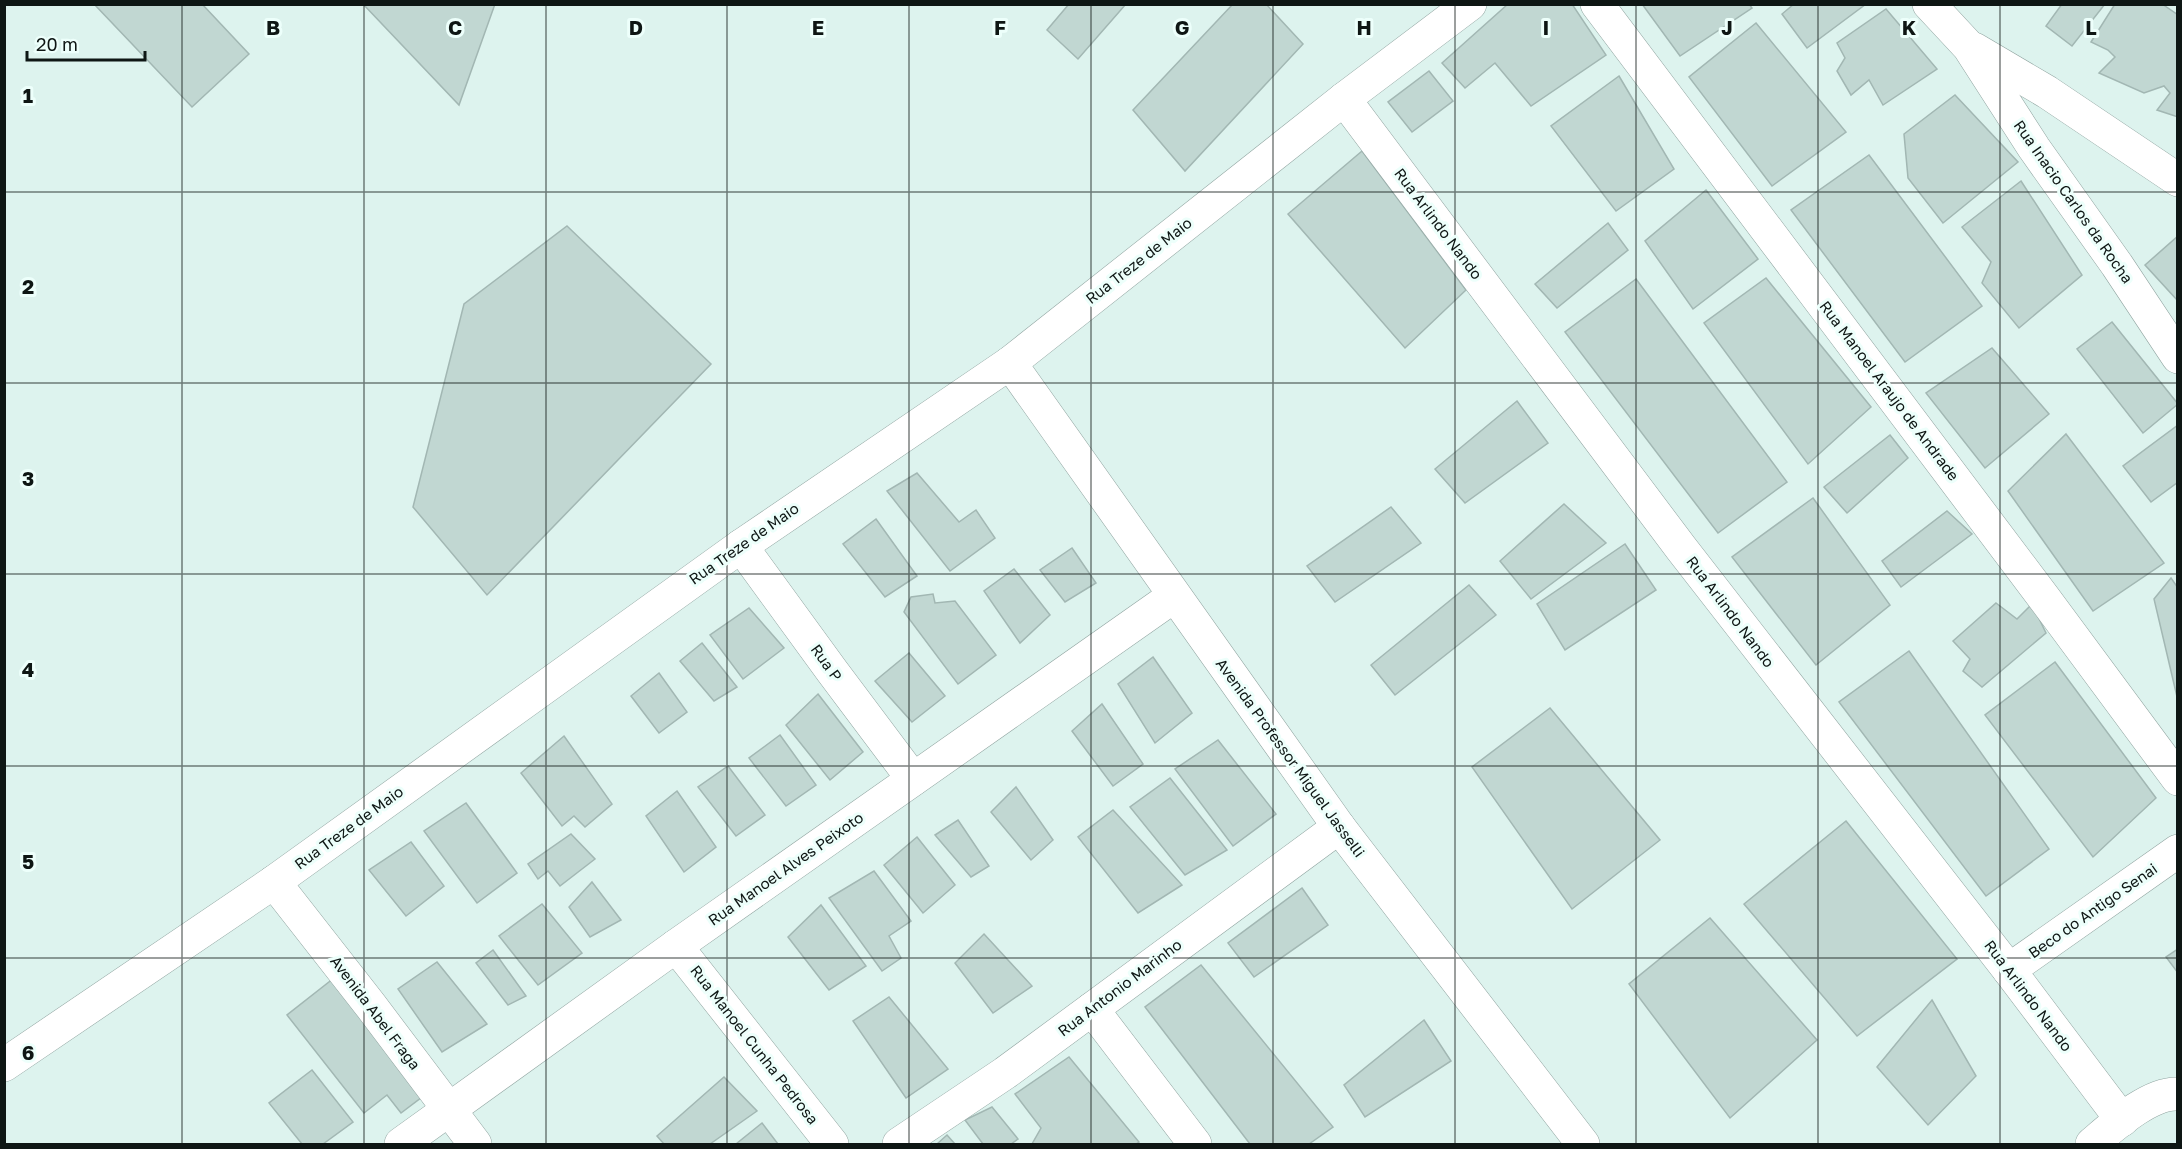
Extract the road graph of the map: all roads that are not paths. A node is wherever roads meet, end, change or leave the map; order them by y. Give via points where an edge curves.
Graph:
1 (1597, 4) edge
2 (1929, 4) edge
3 (1462, 7) edge
4 (1970, 47) junction
5 (1344, 99) junction
6 (2178, 180) edge
7 (2178, 357) edge
8 (1010, 363) junction
9 (741, 546) junction
10 (1174, 596) junction
11 (913, 779) junction
12 (2178, 779) edge
13 (1339, 827) junction
14 (2178, 851) edge
15 (274, 882) junction
16 (676, 946) junction
17 (2009, 970) junction
18 (1092, 1009) junction
19 (4, 1065) edge
20 (2178, 1094) edge
21 (449, 1110) junction
22 (2122, 1120) junction
23 (401, 1144) edge
24 (475, 1144) edge
25 (832, 1144) edge
26 (899, 1144) edge
27 (1195, 1144) edge
28 (1582, 1144) edge
29 (2091, 1144) edge

1 - 12 street, Rua Manoel Araujo de Andrade
2 - 4 street, Rua Inacio Carlos da Rocha
3 - 5 street, Rua Treze de Maio
4 - 6 street, Rua Inacio Carlos da Rocha via 2047,92
4 - 7 street, Rua Inacio Carlos da Rocha via 2034,148
5 - 8 street, Rua Treze de Maio
5 - 17 street, Rua Arlindo Nando via 1695,567
8 - 9 street, Rua Treze de Maio
8 - 10 street, Avenida Professor Miguel Jasselli
9 - 11 street, Rua P
9 - 15 street, Rua Treze de Maio
10 - 11 street, Rua Manoel Alves Peixoto
10 - 13 street, Avenida Professor Miguel Jasselli
11 - 16 street, Rua Manoel Alves Peixoto
13 - 18 street, Rua Antonio Marinho
13 - 28 street, Avenida Professor Miguel Jasselli
14 - 17 street, Beco do Antigo Senai
15 - 19 street, Rua Treze de Maio
15 - 21 street, Avenida Abel Fraga
16 - 21 street, Rua Manoel Alves Peixoto
16 - 25 street, Rua Manoel Cunha Pedrosa
17 - 22 street, Rua Arlindo Nando
18 - 26 street, Rua Antonio Marinho
18 - 27 street
20 - 22 street via 2158,1096
21 - 23 street, Rua Manoel Alves Peixoto
21 - 24 street, Avenida Abel Fraga
22 - 29 street

